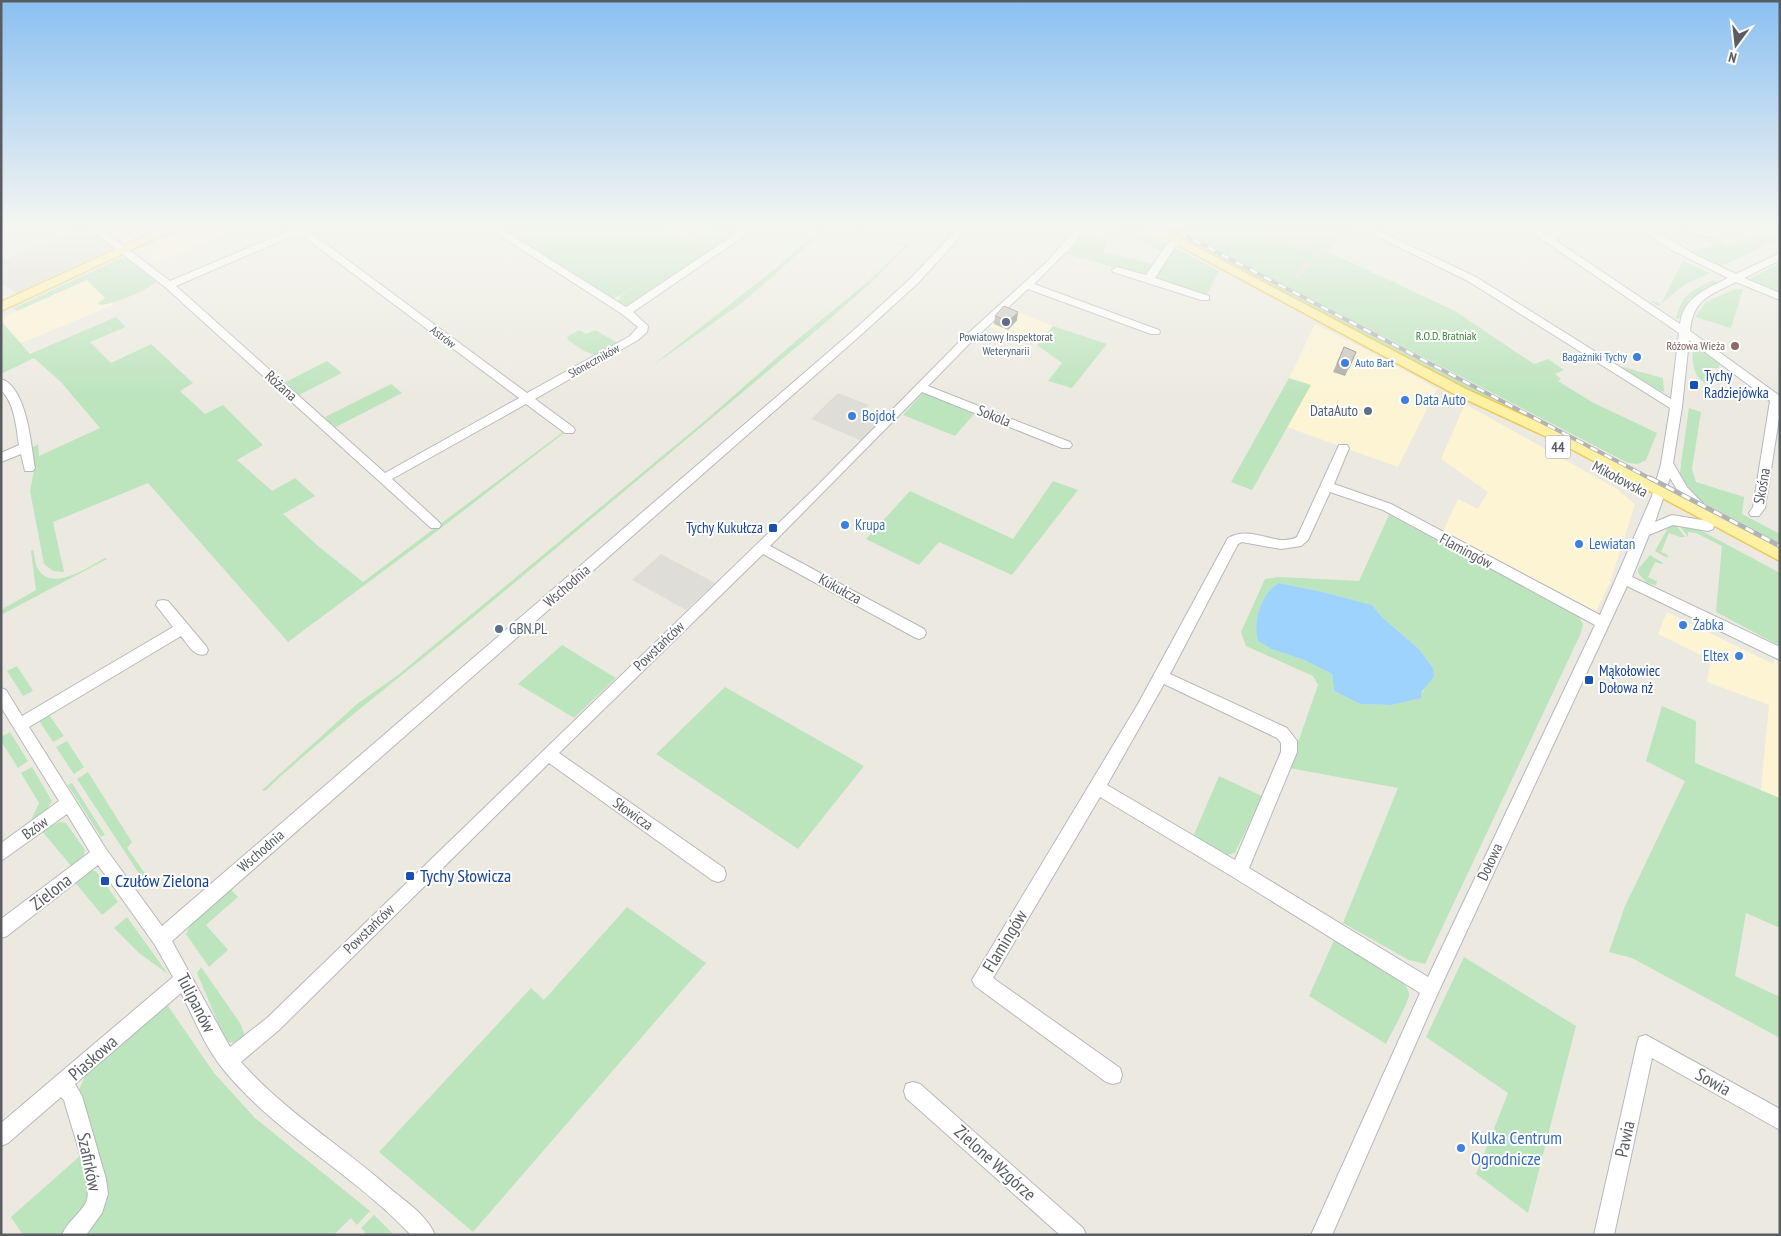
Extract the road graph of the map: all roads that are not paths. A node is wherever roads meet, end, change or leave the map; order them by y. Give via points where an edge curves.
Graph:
1 (54, 283) edge
2 (167, 283) edge
3 (175, 283) edge
4 (375, 283) edge
5 (580, 283) edge
6 (670, 283) edge
7 (912, 283) edge
8 (1028, 283) edge
9 (1160, 283) edge
10 (1256, 283) edge
11 (1478, 283) edge
12 (1611, 283) edge
13 (1726, 283) edge
14 (1743, 283) edge
15 (170, 285) junction
16 (1026, 285) junction
17 (1205, 298) dead end
18 (1780, 298) edge
19 (1, 307) edge
20 (626, 312) junction
21 (1155, 332) dead end
22 (1684, 332) junction
23 (1, 383) edge
24 (922, 388) junction
25 (526, 399) junction
26 (1778, 401) edge
27 (1676, 407) junction
28 (569, 430) dead end
29 (1066, 445) dead end
30 (25, 447) junction
31 (1342, 448) dead end
32 (1, 458) edge
33 (1667, 463) junction
34 (29, 468) dead end
35 (384, 479) junction
36 (1327, 486) junction
37 (1658, 494) junction
38 (1756, 514) dead end
39 (1710, 522) junction
40 (435, 525) dead end
41 (1643, 532) junction
42 (761, 547) junction
43 (1780, 555) edge
44 (1780, 564) edge
45 (1624, 579) junction
46 (162, 605) dead end
47 (1603, 623) junction
48 (183, 628) junction
49 (919, 633) dead end
50 (202, 650) dead end
51 (1780, 654) edge
52 (1162, 677) junction
53 (1, 694) edge
54 (21, 724) junction
55 (548, 754) junction
56 (1098, 788) junction
57 (69, 803) junction
58 (1, 853) edge
59 (100, 854) junction
60 (1239, 871) junction
61 (718, 874) dead end
62 (1, 930) edge
63 (161, 939) junction
64 (184, 979) junction
65 (1431, 988) junction
66 (1646, 1044) joint
67 (228, 1061) junction
68 (1113, 1075) dead end
69 (64, 1084) junction
70 (913, 1091) dead end
71 (1780, 1120) edge
72 (1, 1136) edge
73 (72, 1235) edge
74 (425, 1235) edge
75 (1076, 1235) edge
76 (1321, 1235) edge
77 (1604, 1235) edge

1 - 19 main road
2 - 15 street, Różana
3 - 15 street
4 - 25 street, Astrów
5 - 20 street
6 - 20 street
7 - 63 street, Wschodnia
8 - 16 street, Powstańców
9 - 17 street
10 - 37 main road, Mikołowska / 44 via 1462,392 1498,416
11 - 27 street
12 - 22 street
13 - 22 street, Dołowa via 1694,302 1688,312
14 - 18 street
15 - 35 street, Różana
16 - 21 street
16 - 24 street, Powstańców via 981,326
20 - 25 street, Słoneczników via 643,326 639,334
22 - 26 street
22 - 27 street, Dołowa
23 - 30 street via 13,396
24 - 29 street, Sokola
24 - 42 street, Powstańców
25 - 28 street, Astrów
25 - 35 street, Słoneczników
26 - 38 street, Skośna
27 - 33 street, Dołowa
30 - 32 street
30 - 34 street
31 - 36 street, Flamingów
33 - 37 street, Dołowa
33 - 39 street via 1687,495
35 - 40 street, Różana
36 - 47 street, Flamingów via 1387,507
36 - 52 street, Flamingów via 1298,544 1240,537 1234,541
37 - 39 main road, Mikołowska / 44
37 - 41 street, Dołowa
39 - 41 street via 1672,520
39 - 43 main road, Mikołowska / 44
39 - 44 main road, Mikołowska / 44
41 - 45 street, Dołowa
42 - 49 street, Kukułcza
42 - 55 street, Powstańców
45 - 47 street, Dołowa
45 - 51 street
46 - 48 street
47 - 65 street, Dołowa
48 - 50 street
48 - 54 street
52 - 56 street, Flamingów
52 - 60 street via 1282,733 1289,742 1289,752
53 - 54 street, Tulipanów
54 - 57 street, Tulipanów
55 - 61 street, Słowicza
55 - 67 street, Powstańców via 273,1024
56 - 60 street
56 - 68 street, Flamingów via 981,980
57 - 58 street, Bzów
57 - 59 street, Tulipanów
59 - 62 street, Zielona
59 - 63 street, Tulipanów
60 - 65 street
63 - 64 street, Tulipanów
64 - 67 street, Tulipanów
64 - 69 street, Piaskowa
65 - 76 street, Dołowa
66 - 71 street, Sowia
66 - 77 street, Pawia
67 - 74 street, Tulipanów via 278,1111 367,1181
69 - 72 street, Piaskowa
69 - 73 street, Szafirków via 72,1096 98,1194 95,1206
70 - 75 street, Zielone Wzgórze

